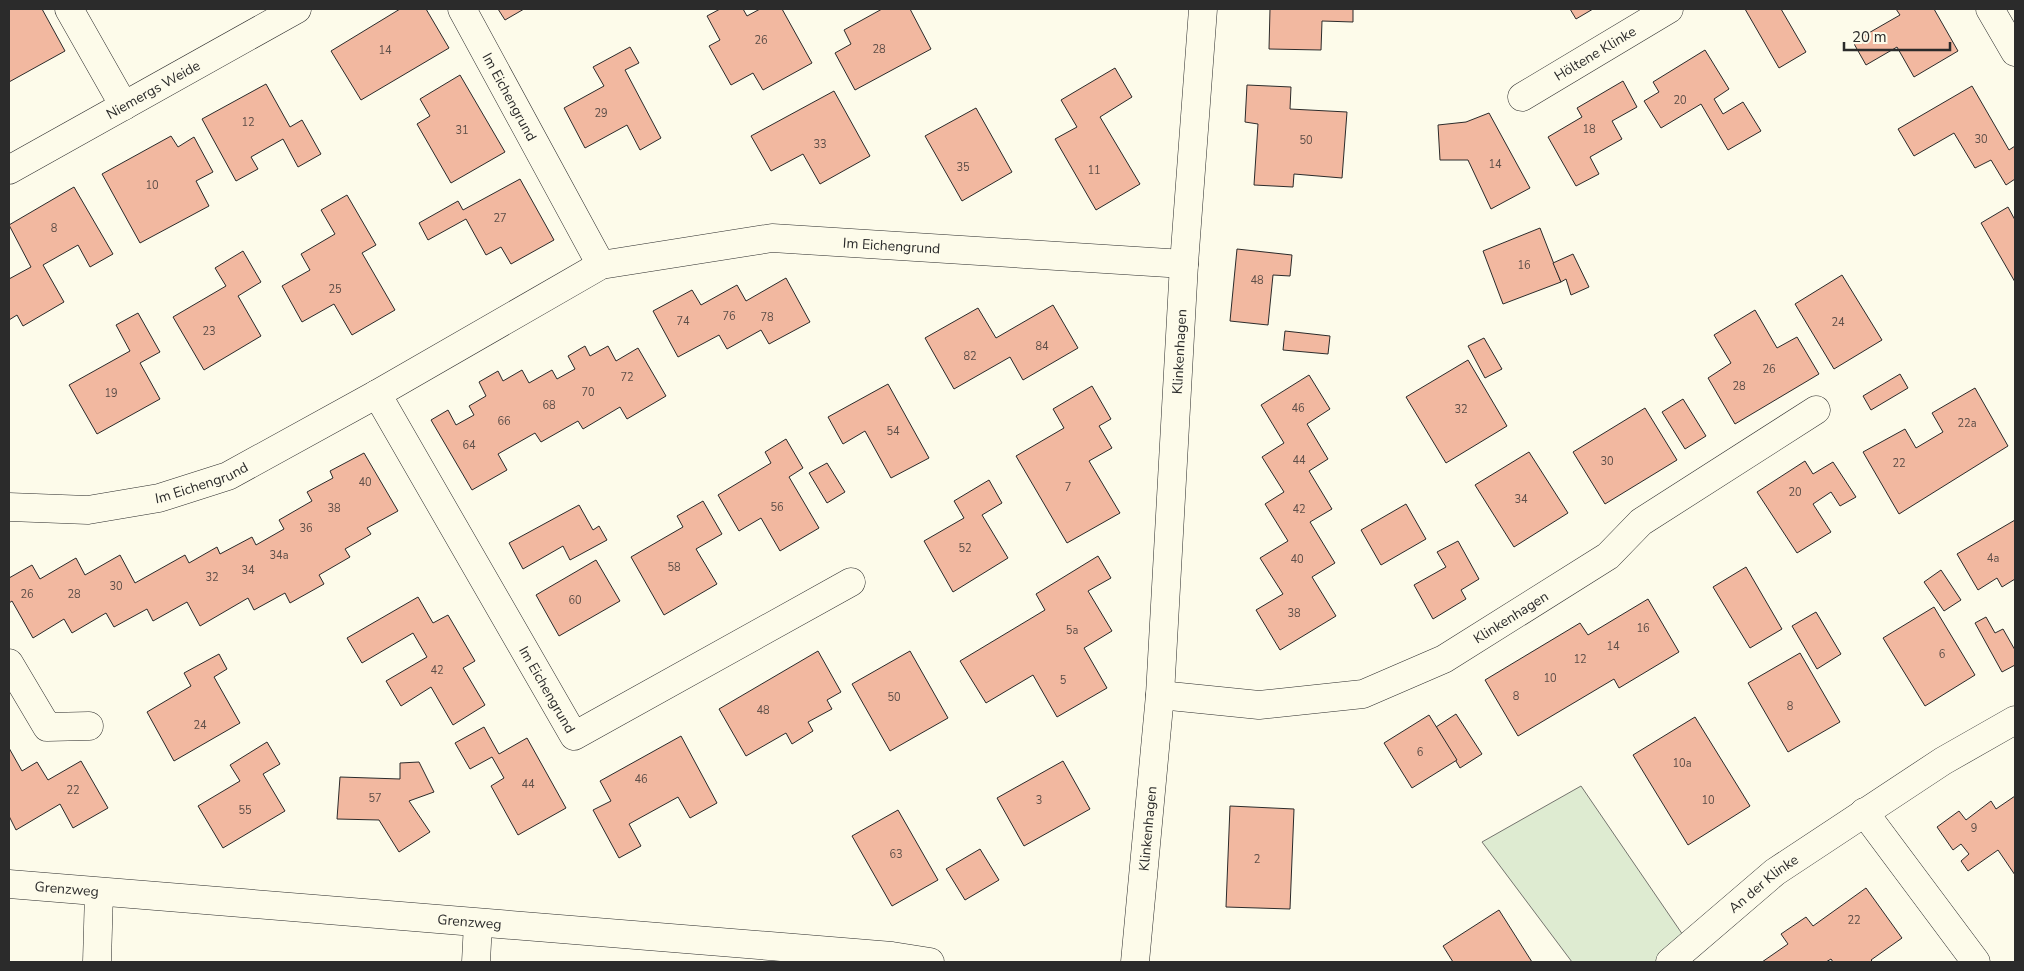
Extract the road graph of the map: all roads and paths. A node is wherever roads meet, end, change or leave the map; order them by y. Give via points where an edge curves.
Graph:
1 (69, 9) edge
2 (297, 9) edge
3 (462, 9) edge
4 (1203, 9) edge
5 (1668, 9) edge
6 (1990, 9) edge
7 (2015, 52) edge
8 (1522, 98) dead end
9 (124, 106) junction
10 (9, 170) edge
11 (1184, 264) junction
12 (601, 265) junction
13 (377, 394) junction
14 (1816, 410) dead end
15 (9, 507) edge
16 (851, 582) dead end
17 (9, 664) edge
18 (1160, 695) junction
19 (2015, 720) edge
20 (89, 726) dead end
21 (1864, 812) junction
22 (9, 884) edge
23 (99, 892) junction
24 (478, 923) junction
25 (97, 962) edge
26 (476, 962) edge
27 (930, 962) edge
28 (1135, 962) edge
29 (1670, 962) edge
30 (1976, 962) edge

1 - 9 street
2 - 9 street, Niemergs Weide
3 - 12 street, Im Eichengrund
4 - 11 street, Klinkenhagen
5 - 8 street, Höltene Klinke
6 - 7 street
9 - 10 street, Niemergs Weide
11 - 12 street, Im Eichengrund via 772,238
11 - 18 street, Klinkenhagen
12 - 13 street, Im Eichengrund
13 - 15 street, Im Eichengrund via 228,476 159,498 88,510
13 - 16 street, Im Eichengrund via 574,736
14 - 18 street, Klinkenhagen via 1642,522 1608,556 1444,659 1362,694 1260,705
17 - 20 street via 47,727
18 - 28 street, Klinkenhagen
19 - 21 street, An der Klinke
21 - 29 street, An der Klinke via 1775,872
21 - 30 street
22 - 23 street, Grenzweg
23 - 24 street, Grenzweg
23 - 25 street
24 - 26 street
24 - 27 street, Grenzweg via 892,956

